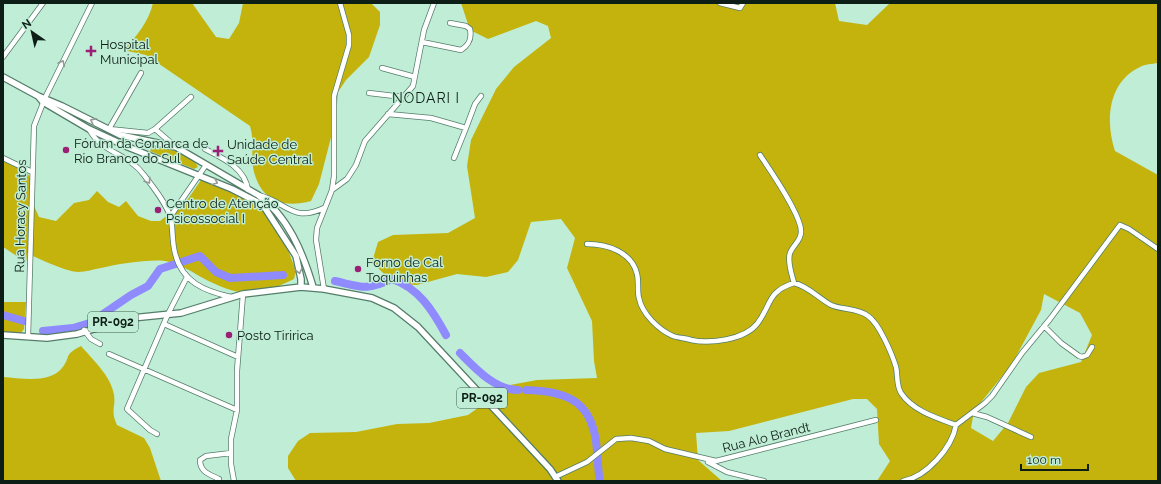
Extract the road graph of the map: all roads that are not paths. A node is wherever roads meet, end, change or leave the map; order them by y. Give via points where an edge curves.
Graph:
1 (43, 3) edge
2 (92, 3) edge
3 (340, 3) edge
4 (434, 3) edge
5 (720, 3) edge
6 (743, 3) edge
7 (450, 23) dead end
8 (422, 42) junction
9 (3, 57) edge
10 (382, 68) dead end
11 (140, 72) dead end
12 (3, 77) edge
13 (416, 77) junction
14 (369, 93) dead end
15 (481, 96) dead end
16 (191, 97) dead end
17 (403, 97) junction
18 (44, 100) junction
19 (388, 114) junction
20 (88, 128) junction
21 (466, 128) junction
22 (109, 129) junction
23 (155, 129) junction
24 (144, 141) junction
25 (176, 147) junction
26 (205, 149) dead end
27 (142, 152) junction
28 (760, 154) dead end
29 (3, 158) edge
30 (454, 158) dead end
31 (206, 165) junction
32 (32, 172) junction
33 (200, 175) junction
34 (248, 190) junction
35 (332, 190) junction
36 (258, 195) junction
37 (324, 208) junction
38 (170, 218) junction
39 (587, 244) dead end
40 (1158, 249) edge
41 (187, 277) junction
42 (794, 283) junction
43 (301, 287) junction
44 (313, 287) junction
45 (324, 289) junction
46 (243, 294) junction
47 (232, 298) junction
48 (168, 314) junction
49 (164, 324) junction
50 (1044, 326) junction
51 (84, 330) junction
52 (3, 335) edge
53 (28, 337) junction
54 (100, 344) dead end
55 (1092, 347) dead end
56 (109, 354) dead end
57 (238, 357) junction
58 (144, 368) junction
59 (237, 410) junction
60 (972, 413) junction
61 (876, 420) dead end
62 (956, 425) junction
63 (157, 434) dead end
64 (1031, 437) dead end
65 (231, 453) junction
66 (705, 459) junction
67 (219, 479) dead end
68 (557, 479) edge
69 (234, 481) edge
70 (764, 481) edge
71 (903, 481) edge

1 - 9 street
18 -> 2 street, Rua Horacy Santos
3 - 35 street via 349,44 334,96
4 - 8 street
5 - 6 street via 740,8
7 - 8 street via 470,29 467,46 460,50
8 - 13 street via 416,63
10 - 13 street
11 - 22 street
12 - 18 main road
13 - 17 street via 413,86
14 - 17 street
15 - 21 street via 475,104
16 - 23 street
17 - 19 street
18 - 20 main road
22 -> 18 main road
18 - 32 street, Rua Horacy Santos via 34,126
19 - 21 street via 431,118
19 - 35 street via 365,141 356,165 347,179
20 - 27 main road
20 -> 38 street via 101,144 135,164 152,186
21 - 30 street
22 - 23 street via 148,133
22 - 24 main road via 120,135
23 - 25 street
24 - 25 main road
24 - 27 main road
25 - 31 main road
26 - 34 street via 229,162 247,182
27 - 33 main road
28 - 42 street via 796,215 801,229 800,239 789,257
29 - 32 street
31 - 33 street
31 - 34 main road
32 - 53 street, Rua Horacy Santos
33 - 38 street
33 -> 43 main road via 257,201 266,208 296,256
34 - 36 main road
35 - 37 street
36 - 37 street via 271,198 298,214 311,214
36 - 44 main road via 270,204 297,243
37 - 45 street via 316,240
38 - 41 street via 178,263
39 - 42 street via 601,245 625,254 635,267 639,298 650,317 674,336 700,342 721,340 752,329 776,291
40 - 50 street via 1120,225
41 - 47 street via 202,289
41 - 48 street
42 - 62 street via 806,287 834,306 870,316 896,366 901,393 922,412
43 - 44 main road, PR-092
43 - 46 main road, PR-092
44 - 45 main road, PR-092
45 - 68 main road, PR-092 via 372,298 405,316 434,344
46 - 47 main road, PR-092
46 - 57 street
47 - 48 main road, PR-092 via 181,313
48 - 49 street
48 - 51 main road, PR-092 via 132,318
49 - 57 street
49 - 58 street
50 - 55 street via 1079,356 1087,355
50 - 60 street via 1022,352 992,396
51 - 53 main road, PR-092 via 77,334 47,338
51 - 54 street via 91,339
52 - 53 main road, PR-092
56 - 58 street
57 - 59 street
58 - 59 street
58 - 63 street via 127,409
59 - 65 street
60 - 62 street
60 - 64 street
61 - 66 street, Rua Alo Brandt via 723,460
62 - 71 street via 947,449 922,473
65 - 67 street via 206,456 200,460 203,471
65 - 69 street
66 - 68 street, Rua Alo Brandt via 664,449 649,441 621,439 609,443 602,452
66 - 70 street via 727,472

